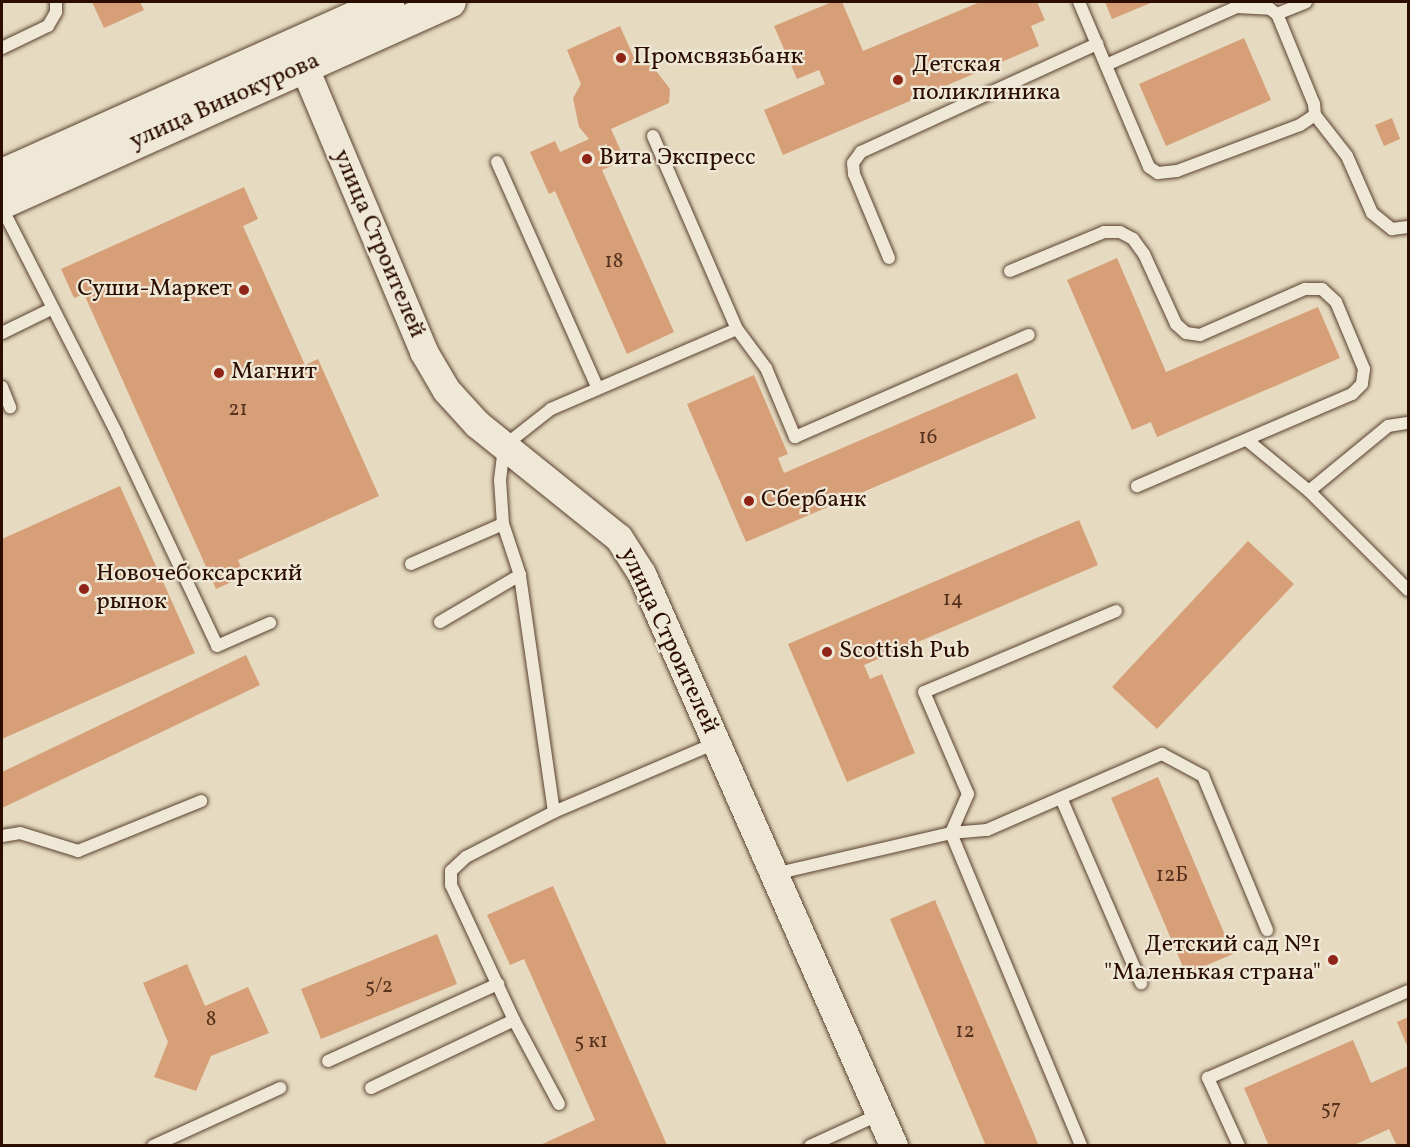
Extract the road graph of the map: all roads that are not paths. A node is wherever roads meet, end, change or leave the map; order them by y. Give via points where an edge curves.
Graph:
1 (56, 2) edge
2 (450, 2) edge
3 (1079, 2) edge
4 (1306, 2) edge
5 (395, 8) edge
6 (1277, 14) junction
7 (1097, 44) junction
8 (2, 48) edge
9 (299, 55) junction
10 (1107, 65) junction
11 (1314, 115) junction
12 (653, 136) dead end
13 (497, 162) dead end
14 (2, 176) edge
15 (2, 205) edge
16 (1408, 227) edge
17 (889, 258) dead end
18 (1010, 271) dead end
19 (51, 309) junction
20 (737, 329) junction
21 (2, 333) edge
22 (1029, 335) dead end
23 (2, 387) edge
24 (597, 387) junction
25 (10, 407) dead end
26 (1408, 423) edge
27 (1247, 440) junction
28 (504, 446) junction
29 (1137, 486) dead end
30 (1309, 491) junction
31 (504, 524) junction
32 (411, 564) dead end
33 (520, 575) junction
34 (1408, 590) edge
35 (1116, 611) dead end
36 (440, 622) dead end
37 (270, 623) dead end
38 (716, 743) junction
39 (1061, 798) junction
40 (201, 801) dead end
41 (554, 812) junction
42 (951, 832) junction
43 (2, 836) edge
44 (772, 874) junction
45 (1267, 930) dead end
46 (498, 984) junction
47 (1141, 984) dead end
48 (1408, 991) edge
49 (514, 1020) junction
50 (328, 1061) dead end
51 (280, 1088) dead end
52 (371, 1088) dead end
53 (559, 1104) dead end
54 (880, 1114) junction
55 (153, 1146) edge
56 (810, 1146) edge
57 (894, 1146) edge
58 (1082, 1146) edge
59 (1239, 1146) edge

1 - 8 lane via 56,12 48,26
2 - 5 main road, улица Винокурова
3 - 7 lane
4 - 6 lane
5 - 9 main road, улица Винокурова
6 - 10 lane via 1270,9 1237,8
6 - 11 lane via 1314,104
7 - 10 lane
7 - 17 lane via 861,152 853,163 854,174
9 - 14 main road, улица Винокурова
9 - 15 main road, улица Винокурова
9 - 28 street, улица Строителей via 424,352 447,391
10 - 11 lane via 1149,167 1158,173 1177,171 1299,125
11 - 16 lane via 1347,156 1372,213 1392,229
12 - 20 lane
13 - 24 lane
15 - 19 lane
18 - 27 lane via 1104,232 1120,232 1144,254 1176,324 1186,333 1200,335 1305,289 1322,289 1336,302 1364,369 1362,384 1352,394
19 - 21 lane
19 - 37 lane via 117,434 217,646
20 - 22 lane via 766,368 795,437
20 - 24 lane
23 - 25 lane
24 - 28 lane via 551,409
26 - 30 lane via 1388,426
27 - 29 lane
27 - 30 lane
28 - 31 lane via 500,480
28 - 38 street, улица Строителей via 619,538 642,574
30 - 34 lane
31 - 32 lane
31 - 33 lane
33 - 36 lane
33 - 41 lane
35 - 42 lane via 924,692 968,794
38 - 41 lane
38 - 44 street, улица Строителей
39 - 42 lane via 987,830
39 - 45 lane via 1162,754 1203,776
39 - 47 lane
40 - 43 lane via 78,851 20,833
41 - 46 lane via 466,857 451,871 451,885
42 - 44 lane
42 - 58 lane
44 - 54 street, улица Строителей
46 - 49 lane
46 - 50 lane
48 - 59 lane via 1208,1078
49 - 52 lane
49 - 53 lane
51 - 55 lane
54 - 56 lane
54 - 57 street, улица Строителей

